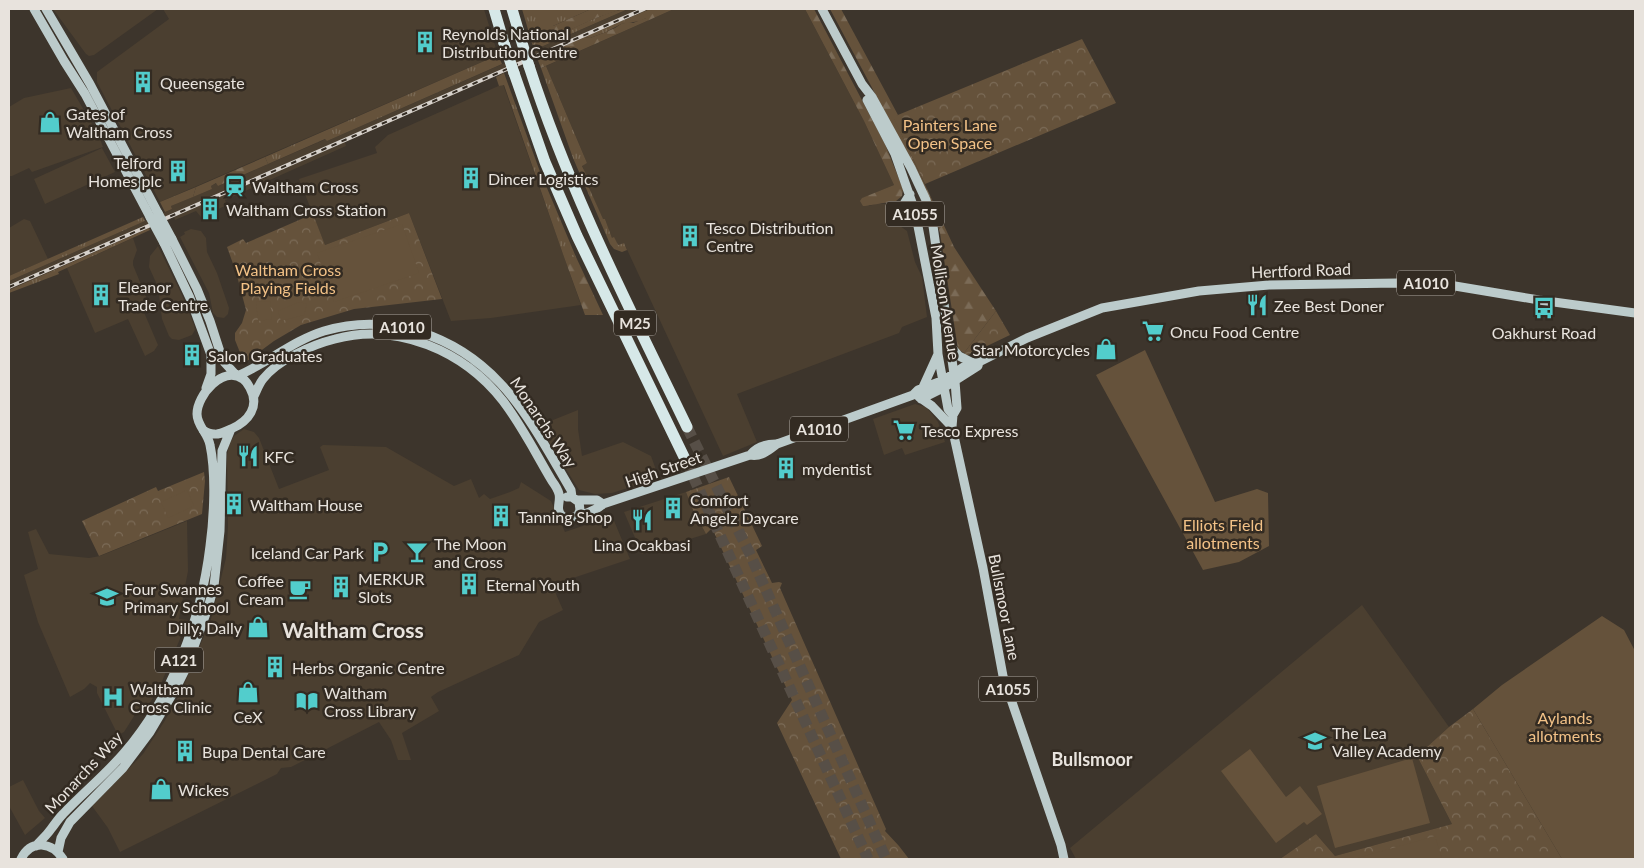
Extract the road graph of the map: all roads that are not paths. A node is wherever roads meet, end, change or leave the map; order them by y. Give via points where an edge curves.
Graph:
1 (34, 9) edge
2 (46, 9) edge
3 (494, 9) edge
4 (512, 9) edge
5 (822, 9) edge
6 (862, 84) junction
7 (910, 194) junction
8 (902, 206) dead end
9 (154, 215) junction
10 (168, 241) junction
11 (1635, 313) edge
12 (951, 347) junction
13 (938, 354) junction
14 (976, 362) junction
15 (237, 376) junction
16 (954, 377) junction
17 (944, 383) junction
18 (923, 387) junction
19 (206, 391) junction
20 (254, 396) junction
21 (917, 397) junction
22 (953, 415) junction
23 (687, 427) tunnel mouth
24 (952, 427) junction
25 (230, 429) junction
26 (203, 430) junction
27 (686, 461) tunnel mouth
28 (732, 461) joint
29 (574, 499) junction
30 (560, 502) junction
31 (603, 504) junction
32 (578, 515) junction
33 (36, 846) junction
34 (61, 856) edge
35 (21, 859) edge
36 (1065, 859) edge

1 - 9 main road
2 - 9 main road via 90,84
3 - 27 highway, M25, bridge via 542,154 573,227
4 - 23 highway, M25, bridge via 557,147 589,224
5 - 6 main road, Mollison Avenue / A1055
6 - 7 main road, Mollison Avenue / A1055
6 - 12 main road, Mollison Avenue / A1055 via 926,200 933,226
7 - 8 main road
7 - 13 main road, Mollison Avenue / A1055 via 936,318
9 - 10 main road, bridge
10 - 15 main road via 197,289 222,361
10 - 19 main road via 211,355 211,374
11 - 14 main road, Hertford Road / A1010 via 1424,283 1265,285 1102,308
12 - 14 main road via 959,356
12 - 16 main road, Mollison Avenue / A1055
13 - 17 main road, Mollison Avenue / A1055
13 - 18 main road, A1010
14 - 16 main road, Hertford Road / A1010 via 978,366
15 - 19 main road via 222,378
15 - 20 main road via 248,384
15 - 29 main road, Monarchs Way / A1010 via 256,368 296,342 353,324 392,325 438,338 482,365 501,384 543,444
16 - 17 main road, Hertford Road / A1010
16 - 22 main road, Bullsmoor Lane / A1055 via 957,408
17 - 18 main road, Hertford Road / A1010
17 - 21 main road, Hertford Road / A1010
17 - 22 main road, Bullsmoor Lane / A1055 via 948,409
18 - 21 main road, Hertford Road / A1010
19 - 26 main road via 197,414
20 - 25 main road via 250,416
20 - 30 main road, Monarchs Way / A1010 via 260,383 274,368 325,341 369,334 389,335 434,347 471,369 502,400 559,494
21 - 24 main road via 932,406
21 - 28 main road, Hertford Road / A1010 via 777,444 757,456
22 - 24 main road, Bullsmoor Lane / A1055
24 - 36 main road, Bullsmoor Lane / A1055 via 1003,676
25 - 26 main road via 213,434
25 - 34 main road, Monarchs Way / A121 via 222,451 220,531 214,586 187,666 150,732 123,768 70,822 61,838
26 - 33 main road, Monarchs Way / A121 via 211,456 212,525 206,573 191,632 170,681 134,740 103,776 61,815
28 - 31 main road, High Street / A1010
29 - 30 main road via 566,497
29 - 31 main road, High Street / A1010 via 597,500
29 - 32 main road via 580,506
30 - 32 main road via 558,508 562,516 572,518
31 - 32 main road, High Street / A1010 via 598,509
33 - 34 main road via 47,846
33 - 35 main road, Monarchs Way

